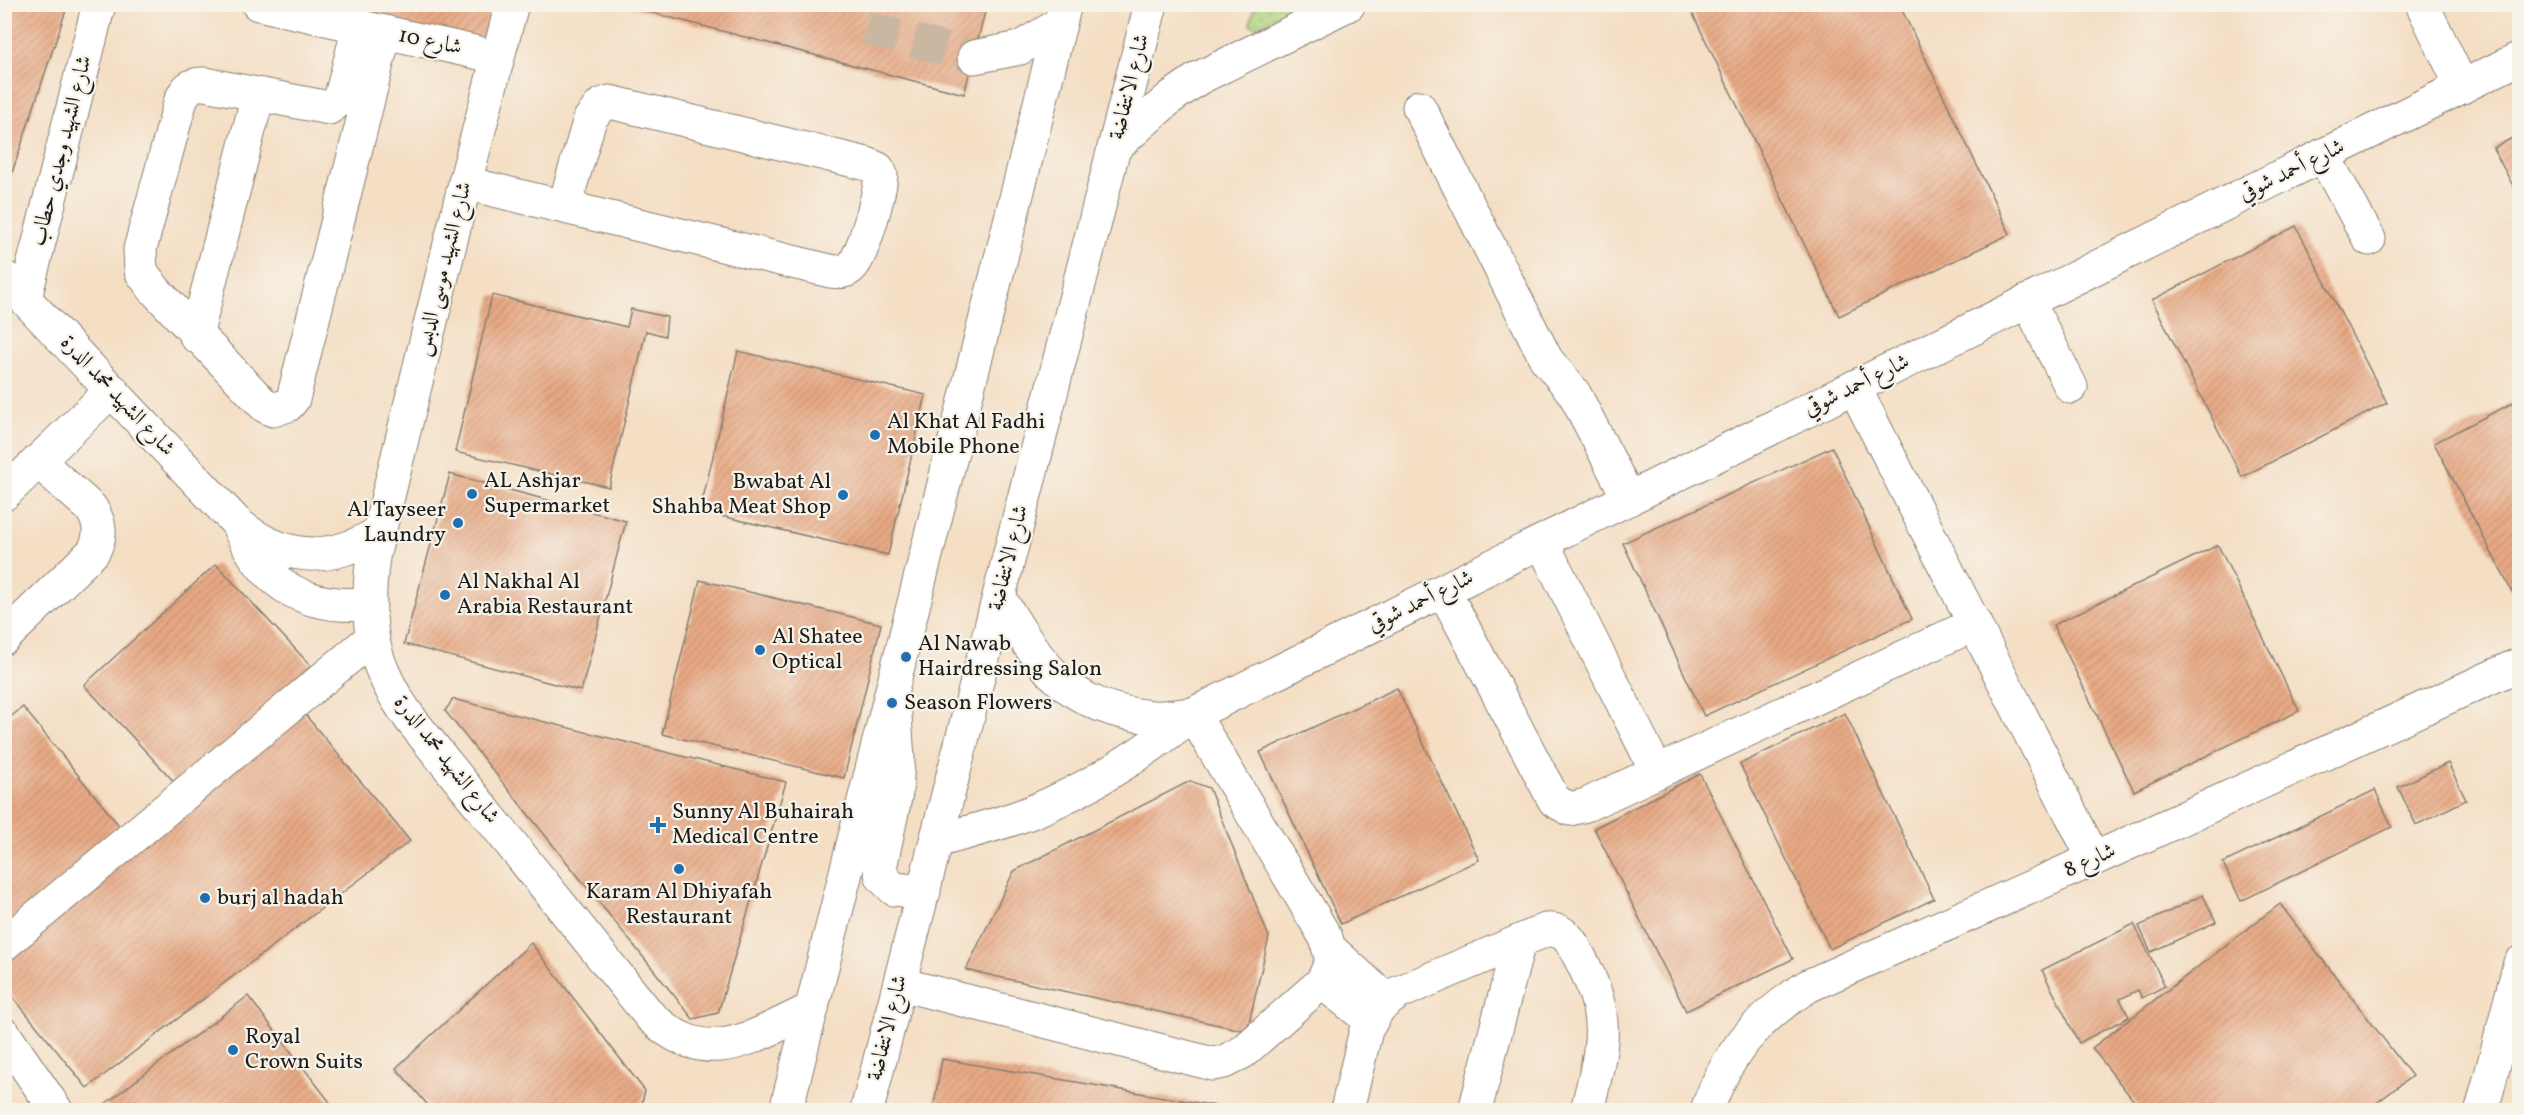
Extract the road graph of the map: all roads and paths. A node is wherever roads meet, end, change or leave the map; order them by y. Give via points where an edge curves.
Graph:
1 (99, 4) edge
2 (258, 4) edge
3 (512, 4) edge
4 (1151, 4) edge
5 (1349, 4) edge
6 (2422, 4) edge
7 (1062, 14) edge
8 (372, 30) junction
9 (498, 57) junction
10 (974, 57) tunnel mouth
11 (2520, 58) edge
12 (2462, 87) junction
13 (258, 95) junction
14 (1419, 107) dead end
15 (1114, 148) junction
16 (2323, 155) junction
17 (465, 183) junction
18 (564, 207) junction
19 (2369, 239) dead end
20 (15, 287) edge
21 (2028, 301) junction
22 (196, 336) junction
23 (1854, 387) junction
24 (2071, 387) dead end
25 (112, 390) junction
26 (38, 461) junction
27 (4, 494) edge
28 (1629, 499) junction
29 (237, 523) junction
30 (378, 533) junction
31 (1542, 542) junction
32 (1444, 591) junction
33 (999, 597) junction
34 (368, 604) junction
35 (1975, 624) junction
36 (4, 638) edge
37 (372, 638) junction
38 (2520, 664) edge
39 (892, 690) junction
40 (1194, 714) junction
41 (1657, 772) junction
42 (936, 841) junction
43 (2094, 859) junction
44 (924, 892) junction
45 (1519, 942) junction
46 (4, 944) edge
47 (1330, 949) junction
48 (2520, 963) edge
49 (1322, 982) junction
50 (900, 984) junction
51 (812, 1009) junction
52 (1378, 1010) junction
53 (4, 1035) edge
54 (873, 1103) edge
55 (56, 1110) edge
56 (786, 1110) edge
57 (1347, 1110) edge
58 (1475, 1110) edge
59 (1587, 1110) edge
60 (1707, 1110) edge
61 (2482, 1110) edge

1 - 20 street, شارع الشهيد وجدي حطاب
2 - 8 street, شارع 10
3 - 9 street, شارع الشهيد موسى الدبس
4 - 15 street, شارع الانتفاضة
5 - 15 street via 1199,78
6 - 12 street
7 - 10 street via 1020,48
7 - 39 street
8 - 9 street, شارع 10
8 - 13 street via 335,106 320,108
8 - 22 street via 293,399 280,409 265,406
9 - 17 street, شارع الشهيد موسى الدبس
11 - 12 street, شارع أحمد شوقي
12 - 16 street, شارع أحمد شوقي
13 - 22 street
13 - 22 street via 205,84 188,87 180,103 140,249 141,271 146,280
14 - 28 street via 1543,353 1574,393
15 - 33 street, شارع الانتفاضة
16 - 19 street
16 - 21 street, شارع أحمد شوقي
17 - 18 street
17 - 30 street, شارع الشهيد موسى الدبس
18 - 18 street via 840,273 850,269 861,253 881,175 867,164 610,102 601,105 590,119
20 - 25 street, شارع الشهيد محمد الدرة
21 - 23 street, شارع أحمد شوقي
21 - 24 street
23 - 28 street, شارع أحمد شوقي
23 - 35 street
25 - 26 street
25 - 29 street, شارع الشهيد محمد الدرة
26 - 27 street
26 - 36 street via 91,508 98,518 99,542
28 - 31 street, شارع أحمد شوقي
29 - 30 street via 273,547 295,553 338,552
29 - 34 street, شارع الشهيد محمد الدرة via 260,565 298,595 344,606
30 - 34 street, شارع الشهيد موسى الدبس
31 - 32 street, شارع أحمد شوقي
31 - 41 street
32 - 40 street, شارع أحمد شوقي
32 - 41 street via 1555,801 1570,809 1578,808
33 - 40 street, شارع أحمد شوقي via 1047,670 1078,695 1115,711 1154,718
33 - 42 street, شارع الانتفاضة
34 - 37 street, شارع الشهيد محمد الدرة
35 - 41 street
35 - 43 street
37 - 46 street
37 - 51 street, شارع الشهيد محمد الدرة via 393,695 663,1029 683,1040 711,1047 738,1044
38 - 43 street, شارع 8
39 - 44 street via 898,759 890,826 880,868 882,877 894,889
39 - 51 street
40 - 42 street, شارع أحمد شوقي via 1148,749 1073,793 1029,813
40 - 47 street
42 - 44 street, شارع الانتفاضة
43 - 60 street, شارع 8 via 1808,986 1784,1001 1743,1039
44 - 50 street, شارع الانتفاضة
45 - 52 street via 1398,993
45 - 58 street
45 - 59 street via 1546,930 1562,932 1573,945 1597,995 1603,1038
47 - 49 street via 1332,961
47 - 52 street
48 - 61 street
49 - 50 street via 1243,1052 1213,1064
49 - 52 street
50 - 54 street, شارع الانتفاضة
51 - 56 street
52 - 57 street
53 - 55 street

